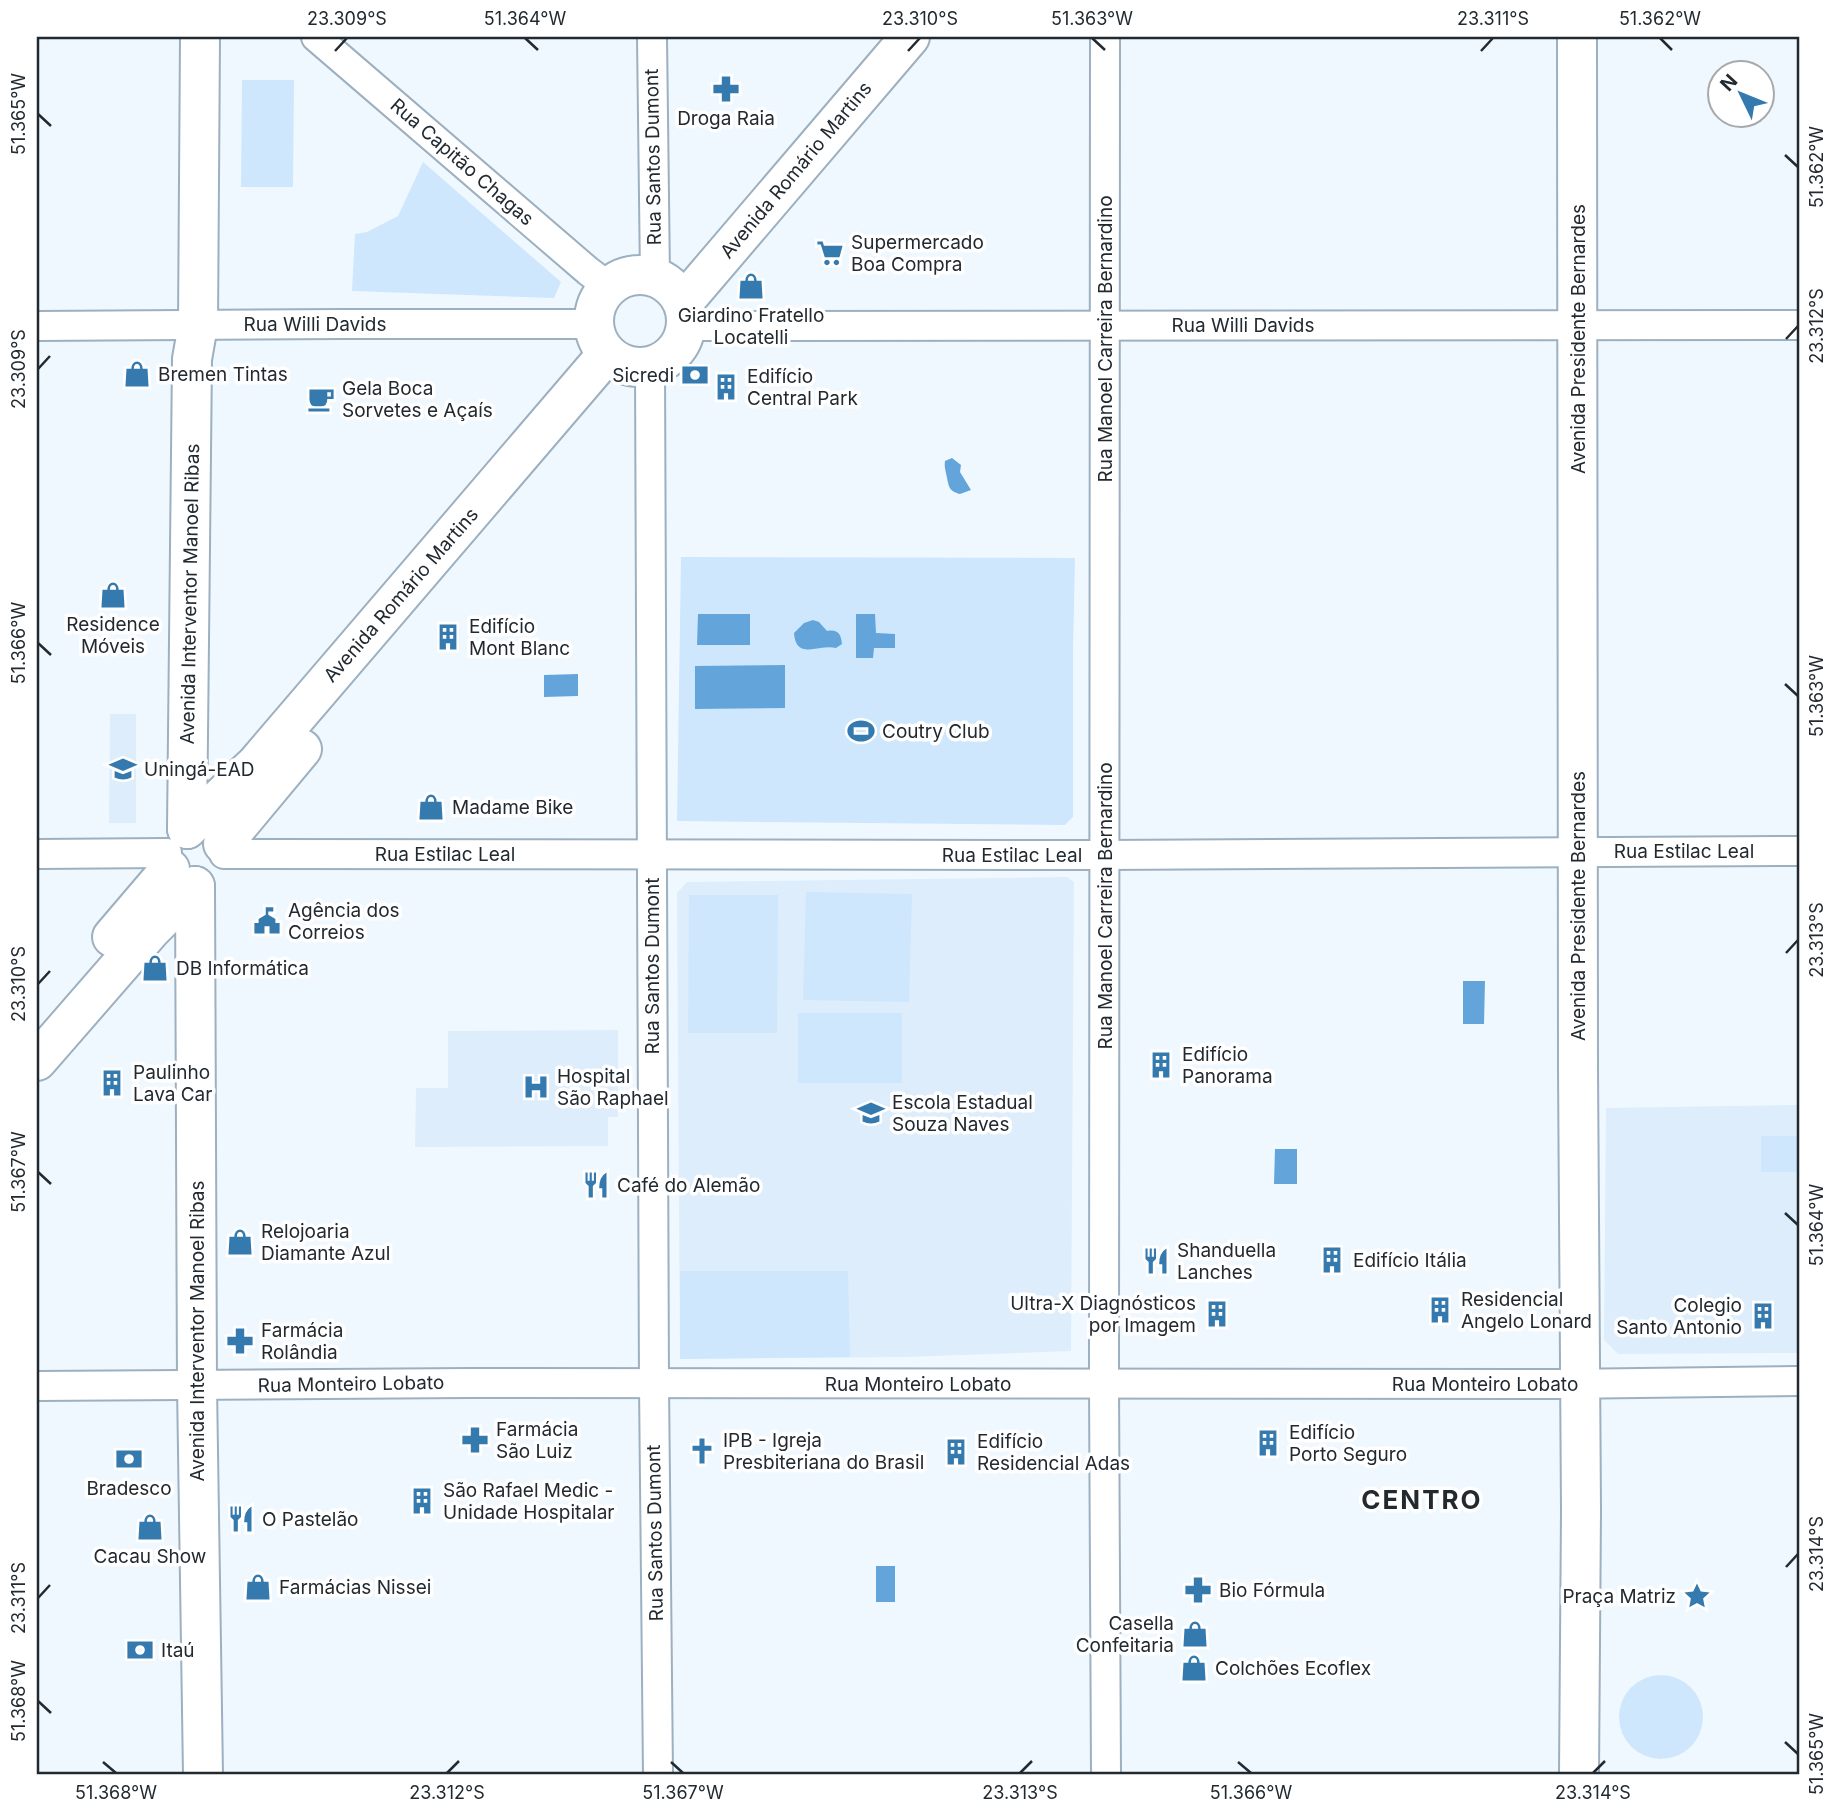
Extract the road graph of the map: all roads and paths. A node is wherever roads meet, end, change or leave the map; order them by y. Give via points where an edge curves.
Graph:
1 (175, 37) edge
2 (200, 37) edge
3 (316, 37) edge
4 (652, 37) edge
5 (882, 37) edge
6 (910, 37) edge
7 (1105, 37) edge
8 (1556, 37) edge
9 (1577, 37) edge
10 (609, 287) junction
11 (674, 298) junction
12 (1105, 324) junction
13 (37, 326) edge
14 (1567, 326) junction
15 (1799, 326) edge
16 (188, 337) junction
17 (620, 353) junction
18 (393, 622) junction
19 (223, 849) junction
20 (1567, 851) junction
21 (1799, 851) edge
22 (37, 854) edge
23 (652, 854) junction
24 (1105, 855) junction
25 (180, 859) junction
26 (37, 1024) edge
27 (37, 1061) edge
28 (1799, 1381) edge
29 (654, 1384) junction
30 (1104, 1384) junction
31 (1570, 1384) junction
32 (37, 1386) edge
33 (197, 1386) junction
34 (1569, 1676) junction
35 (203, 1775) edge
36 (658, 1775) edge
37 (1106, 1775) edge
38 (1558, 1775) edge
39 (1579, 1775) edge

1 - 16 street, Avenida Interventor Manoel Ribas
2 - 16 street, Avenida Interventor Manoel Ribas
3 - 10 street, Rua Capitão Chagas
4 - 11 street, Rua Santos Dumont
5 - 11 street, Avenida Romário Martins
6 - 11 street, Avenida Romário Martins
7 - 12 street, Rua Manoel Carreira Bernardino
8 - 14 street, Avenida Presidente Bernardes
9 - 14 street, Avenida Presidente Bernardes
10 - 11 street via 643,275
10 - 17 street via 595,310
11 - 12 street, Rua Willi Davids
11 - 17 street via 682,340 675,352 664,361
12 - 14 street, Rua Willi Davids
12 - 24 street, Rua Manoel Carreira Bernardino
13 - 16 street, Rua Willi Davids
14 - 15 street, Rua Willi Davids
14 - 20 street, Avenida Presidente Bernardes
16 - 17 street, Rua Willi Davids
16 - 25 street, Avenida Interventor Manoel Ribas
17 - 18 street, Avenida Romário Martins
17 - 23 street, Rua Santos Dumont
18 - 19 street, Avenida Romário Martins
18 - 25 street, Avenida Romário Martins via 256,764
19 - 23 street, Rua Estilac Leal
19 - 25 street via 215,834 201,828
19 - 25 street, Avenida Romário Martins via 224,862 205,883
20 - 21 street, Rua Estilac Leal
20 - 24 street, Rua Estilac Leal
20 - 31 street, Avenida Presidente Bernardes
22 - 25 street
23 - 24 street, Rua Estilac Leal
23 - 29 street, Rua Santos Dumont
24 - 30 street, Rua Manoel Carreira Bernardino
25 - 26 street, Avenida Romário Martins
25 - 27 street, Avenida Romário Martins via 151,930
25 - 33 street, Avenida Interventor Manoel Ribas
28 - 31 street, Rua Monteiro Lobato
29 - 30 street, Rua Monteiro Lobato
29 - 33 street, Rua Monteiro Lobato
29 - 36 street, Rua Santos Dumont
30 - 31 street, Rua Monteiro Lobato
30 - 37 street, Rua Manoel Carreira Bernardino
31 - 34 street, Avenida Presidente Bernardes
32 - 33 street, Rua Monteiro Lobato
33 - 35 street, Avenida Interventor Manoel Ribas
34 - 38 street
34 - 39 street

